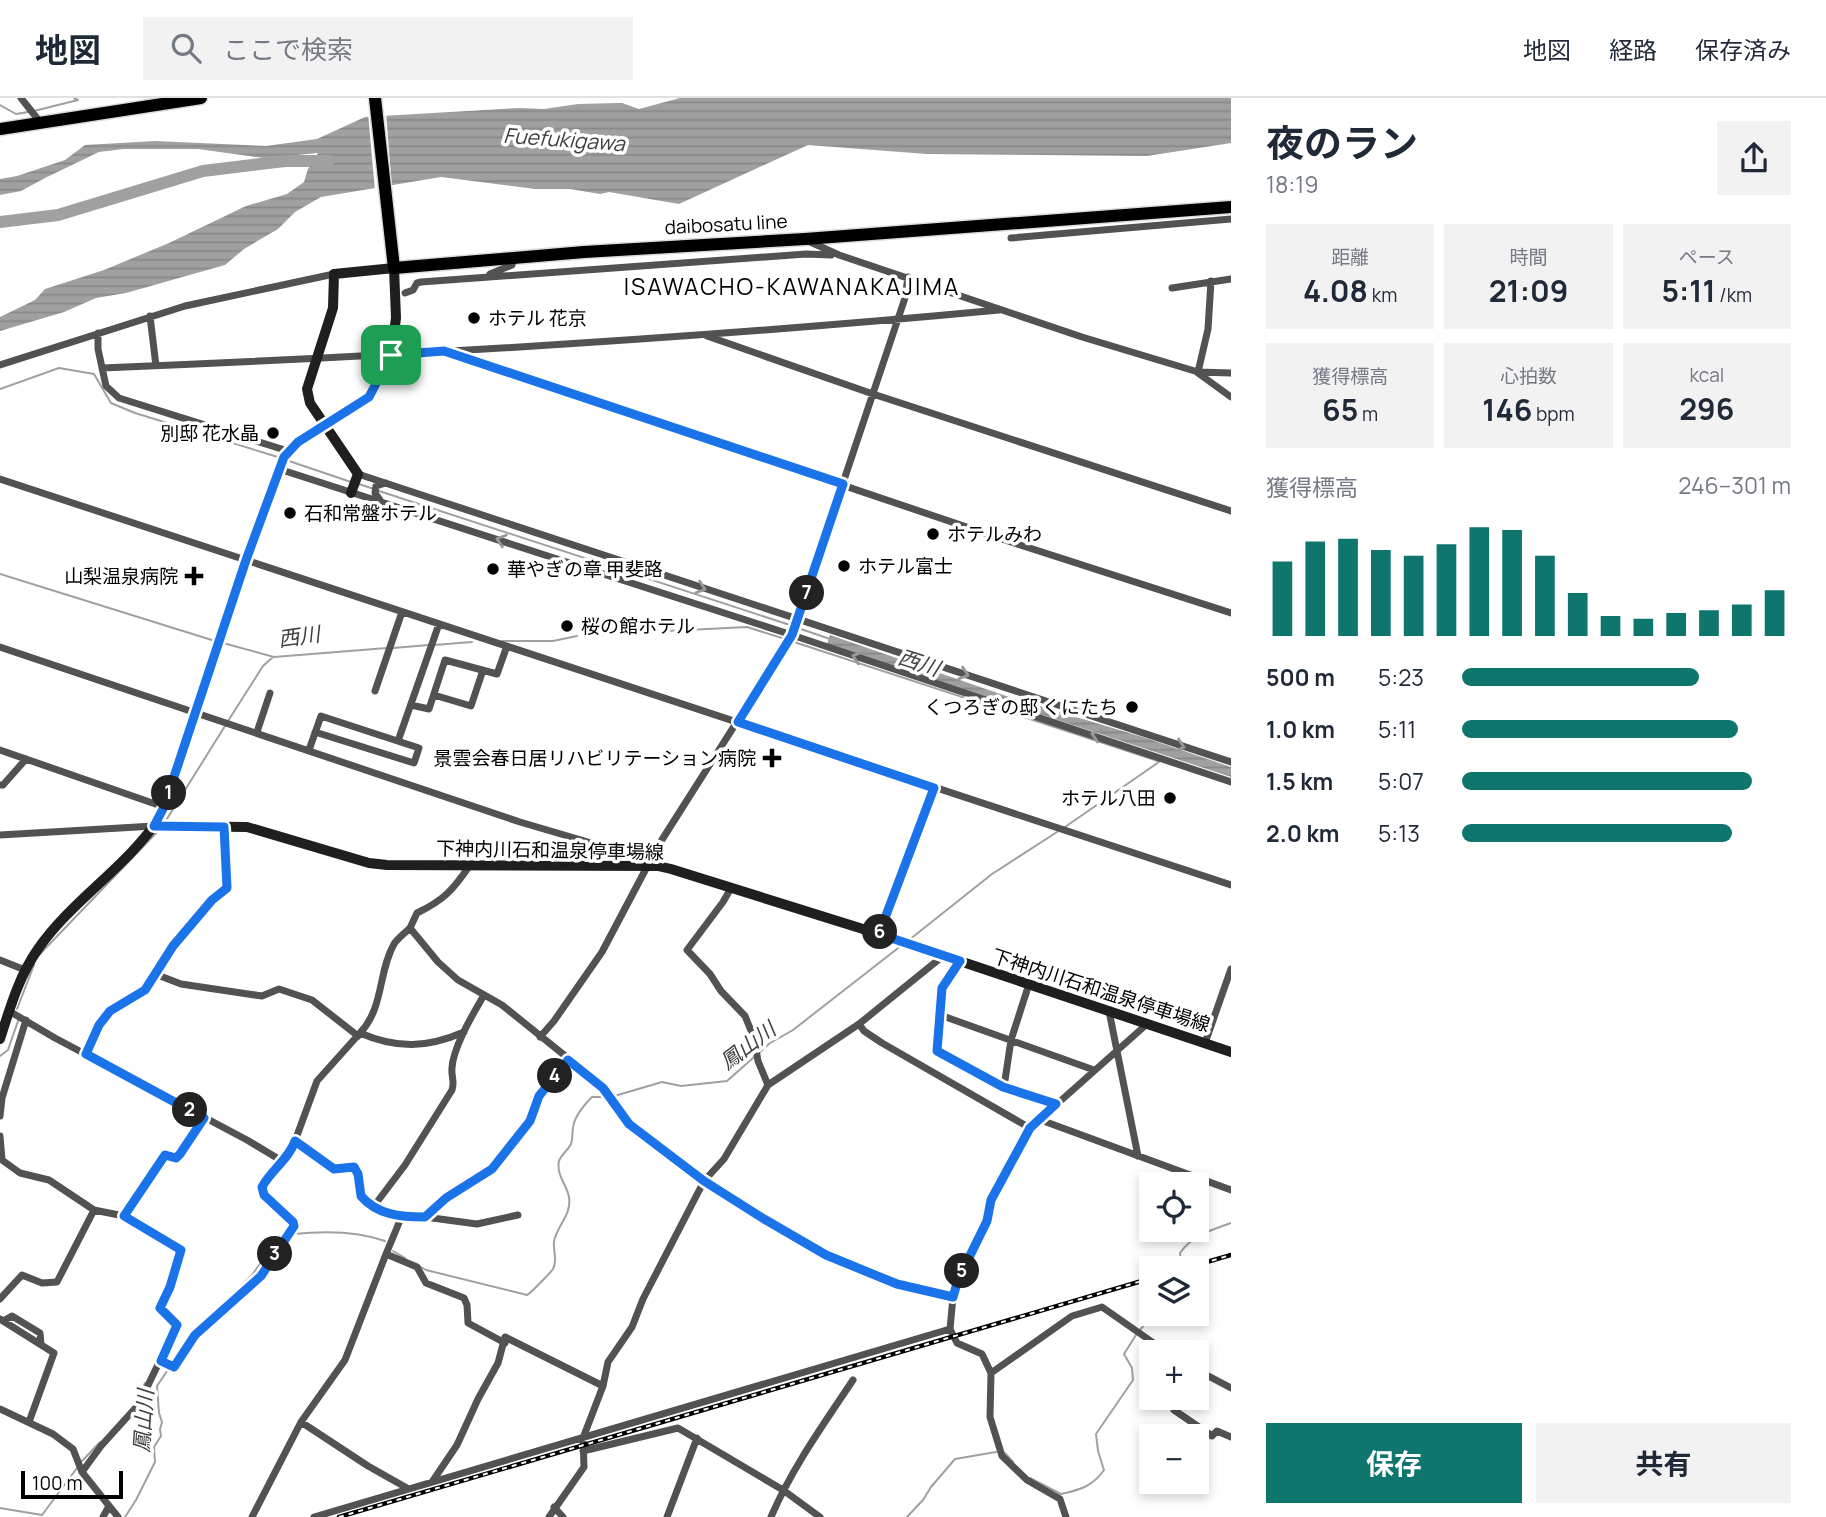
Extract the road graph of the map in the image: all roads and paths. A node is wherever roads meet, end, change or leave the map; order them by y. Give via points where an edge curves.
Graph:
1 (21, 98) edge
2 (201, 98) edge
3 (375, 98) edge
4 (38, 119) junction
5 (0, 129) edge
6 (1231, 207) edge
7 (1175, 218) junction
8 (1231, 219) edge
9 (1011, 238) dead end
10 (805, 239) junction
11 (839, 255) junction
12 (514, 258) junction
13 (394, 262) junction
14 (334, 274) junction
15 (486, 276) junction
16 (908, 277) junction
17 (1231, 279) edge
18 (1211, 281) junction
19 (1172, 288) dead end
20 (405, 293) dead end
21 (999, 310) junction
22 (150, 316) junction
23 (897, 319) junction
24 (97, 332) junction
25 (703, 335) junction
26 (444, 351) junction
27 (391, 355) junction
28 (316, 360) junction
29 (0, 365) edge
30 (156, 366) junction
31 (102, 368) junction
32 (1198, 372) junction
33 (1231, 373) edge
34 (873, 394) junction
35 (1231, 397) edge
36 (326, 425) junction
37 (283, 460) junction
38 (0, 479) edge
39 (354, 483) junction
40 (387, 483) junction
41 (843, 484) junction
42 (383, 503) junction
43 (1231, 511) edge
44 (610, 557) junction
45 (246, 560) junction
46 (604, 574) junction
47 (402, 612) junction
48 (1231, 613) edge
49 (797, 622) junction
50 (439, 624) junction
51 (829, 632) junction
52 (792, 635) junction
53 (825, 645) junction
54 (507, 646) junction
55 (0, 647) edge
56 (483, 670) junction
57 (375, 691) dead end
58 (270, 693) dead end
59 (434, 695) junction
60 (411, 705) junction
61 (195, 713) junction
62 (738, 722) junction
63 (257, 732) junction
64 (315, 732) junction
65 (398, 741) junction
66 (0, 750) edge
67 (309, 750) junction
68 (26, 759) junction
69 (1231, 762) edge
70 (1231, 782) edge
71 (0, 785) edge
72 (934, 788) junction
73 (164, 807) junction
74 (159, 826) junction
75 (224, 827) junction
76 (0, 835) edge
77 (648, 863) junction
78 (470, 865) junction
79 (1231, 885) edge
80 (731, 888) junction
81 (410, 929) junction
82 (879, 934) junction
83 (943, 956) junction
84 (0, 960) edge
85 (960, 961) junction
86 (1231, 969) edge
87 (25, 970) junction
88 (155, 974) junction
89 (1029, 984) junction
90 (484, 995) junction
91 (9, 1011) junction
92 (1109, 1011) junction
93 (940, 1015) junction
94 (26, 1020) junction
95 (859, 1024) junction
96 (1147, 1024) junction
97 (464, 1032) junction
98 (359, 1035) junction
99 (540, 1037) junction
100 (0, 1039) edge
101 (1011, 1040) junction
102 (1205, 1043) junction
103 (1115, 1051) junction
104 (1231, 1052) edge
105 (86, 1054) junction
106 (568, 1060) junction
107 (1094, 1070) junction
108 (768, 1085) junction
109 (1004, 1087) junction
110 (1056, 1104) junction
111 (0, 1116) edge
112 (204, 1118) junction
113 (1038, 1119) junction
114 (1030, 1128) junction
115 (0, 1136) edge
116 (295, 1141) junction
117 (1138, 1156) junction
118 (282, 1161) junction
119 (704, 1181) junction
120 (1231, 1190) edge
121 (374, 1206) junction
122 (94, 1210) junction
123 (518, 1215) dead end
124 (124, 1216) junction
125 (401, 1217) junction
126 (425, 1217) junction
127 (386, 1254) junction
128 (953, 1297) junction
129 (0, 1299) edge
130 (2, 1320) edge
131 (950, 1329) junction
132 (1148, 1340) edge
133 (505, 1343) junction
134 (163, 1362) junction
135 (991, 1373) junction
136 (1209, 1376) edge
137 (853, 1380) dead end
138 (603, 1386) junction
139 (1231, 1388) edge
140 (0, 1409) edge
141 (1174, 1410) dead end
142 (29, 1422) junction
143 (301, 1422) junction
144 (697, 1437) junction
145 (1231, 1437) edge
146 (583, 1438) junction
147 (583, 1451) junction
148 (82, 1472) junction
149 (432, 1482) junction
150 (407, 1488) junction
151 (783, 1490) junction
152 (109, 1506) junction
153 (554, 1507) junction
154 (103, 1517) edge
155 (118, 1517) edge
156 (252, 1517) edge
157 (314, 1517) edge
158 (549, 1517) edge
159 (563, 1517) edge
160 (667, 1517) edge
161 (771, 1517) edge
162 (820, 1517) edge
163 (1066, 1517) edge

1 - 4 street
2 - 4 highway
3 - 13 highway
4 - 5 highway
6 - 7 highway, daibosatu line
7 - 8 street
7 - 9 street
7 - 10 highway, daibosatu line
10 - 11 street
10 - 12 highway, daibosatu line
11 - 15 street
11 - 16 street
12 - 13 highway, daibosatu line
12 - 15 street via 512,265
13 - 14 main road
13 - 27 main road via 396,318
14 - 22 street
14 - 28 main road via 333,308
15 - 20 street via 421,282
16 - 21 street
16 - 23 street
17 - 18 street
18 - 19 street
18 - 32 street via 1208,329
21 - 23 street
21 - 32 street
22 - 24 street
22 - 30 street
23 - 25 street
23 - 34 street
24 - 29 street
24 - 31 street
25 - 26 street
25 - 34 street
26 - 27 street
26 - 41 street
27 - 28 street
27 - 36 main road via 369,397
28 - 30 street
28 - 36 main road via 308,396
30 - 31 street
31 - 37 street via 106,386 119,398
32 - 33 street
32 - 35 street
34 - 41 street
34 - 43 street
36 - 37 main road via 298,442
36 - 39 main road
37 - 39 street
37 - 45 main road
38 - 45 street
39 - 40 street
39 - 42 street
40 - 42 street via 376,486 377,498
40 - 44 street
41 - 48 street
41 - 49 street
46 -> 42 street
44 - 46 street
44 -> 49 street
45 - 47 street
45 - 61 main road
46 - 52 street
47 - 50 street
47 - 57 street
49 - 51 street
49 - 52 street
50 - 54 street
50 - 60 street
51 - 53 street
51 -> 69 street
52 - 53 street
52 - 62 street
70 -> 53 street
54 - 56 street via 497,674
54 - 62 street
55 - 61 street
56 - 59 street via 445,660
56 - 59 street via 471,706
58 - 63 street
59 - 60 street via 429,709
60 - 65 street
61 - 63 street
61 - 73 main road
62 - 72 street
62 - 77 street
63 - 67 street
64 - 65 street via 321,716
64 - 65 street via 414,763 419,748
64 - 67 street
66 - 68 street
67 - 77 street
68 - 71 street
68 - 73 street
72 - 79 street
72 - 82 street
73 - 74 main road
74 - 75 main road, 下神内川石和温泉停車場線
74 - 76 street
74 - 87 main road via 48,936
75 - 78 main road, 下神内川石和温泉停車場線 via 271,832 369,863
75 - 88 street via 227,888 173,946
77 - 78 main road, 下神内川石和温泉停車場線
77 - 80 main road, 下神内川石和温泉停車場線
77 - 99 street via 602,952
78 - 81 street via 453,890 416,913
80 - 82 main road, 下神内川石和温泉停車場線
80 - 108 street via 687,950 745,1016
81 - 90 street via 458,980
81 - 98 street via 395,943 376,1006
82 - 83 main road, 下神内川石和温泉停車場線
83 - 85 main road, 下神内川石和温泉停車場線
83 - 95 street
84 - 87 street
85 - 89 main road, 下神内川石和温泉停車場線
85 - 93 street via 942,988
86 - 102 street
87 - 91 main road
88 - 98 street via 181,984 262,996 279,989 312,1000
88 - 105 street via 145,990 110,1011
89 - 92 main road, 下神内川石和温泉停車場線
89 - 101 street
90 - 97 street
90 - 99 street
91 - 94 street
91 - 100 main road
92 - 96 main road, 下神内川石和温泉停車場線
92 - 103 street
93 - 101 street
93 - 109 street via 937,1051
94 - 105 street
94 - 111 street
95 - 108 street
95 - 114 street via 882,1043
96 - 102 main road, 下神内川石和温泉停車場線
96 - 103 street
97 - 98 street via 412,1045
97 - 121 street via 451,1070 452,1090
98 - 116 street via 317,1081
99 - 106 street
101 - 107 street
101 - 109 street
102 - 104 main road, 下神内川石和温泉停車場線
103 - 107 street
103 - 117 street
105 - 112 street
106 - 119 street via 594,1079 629,1124
106 - 126 street via 539,1096 530,1121 492,1169
107 - 110 street
108 - 119 street via 724,1159
109 - 110 street
110 - 113 street
112 - 118 street
112 - 124 street via 176,1158 165,1155
113 - 114 street
113 - 117 street
114 - 128 street via 991,1200 987,1221
115 - 122 street via 2,1160 20,1173 49,1180
116 - 118 street
116 - 121 street via 334,1169 354,1167 361,1196
117 - 120 street
118 - 134 street via 262,1187 264,1195 294,1226 261,1276 195,1335 173,1367
119 - 128 street via 826,1255 897,1284
119 - 138 street via 632,1327 608,1362
121 - 125 street
122 - 124 street
122 - 129 street via 57,1282 42,1283 22,1275
123 - 126 street via 477,1224
124 - 134 street via 181,1250 160,1308 177,1325
125 - 126 street
125 - 127 street
127 - 133 street via 417,1268 426,1283 464,1297 468,1323
127 - 143 street via 345,1360
128 - 131 street
130 - 142 street via 54,1353
131 - 135 street via 957,1343 982,1354
131 - 146 street
132 - 135 street via 1102,1307 1072,1316
133 - 138 street via 505,1337
133 - 149 street via 457,1445
134 - 148 street via 139,1404
135 - 163 street via 990,1417 1002,1455 1027,1480 1060,1499
136 - 139 street
137 - 151 street
138 - 146 street
140 - 142 street
141 - 145 street via 1212,1436 1217,1431
142 - 148 street via 73,1450
143 - 150 street
143 - 156 street
144 - 147 street via 678,1428
144 - 151 street
144 - 160 street
146 - 147 street
146 - 149 street
147 - 153 street via 584,1467
148 - 152 street
149 - 150 street
150 - 157 street
151 - 161 street
151 - 162 street
152 - 154 street
152 - 155 street
153 - 158 street
153 - 159 street

